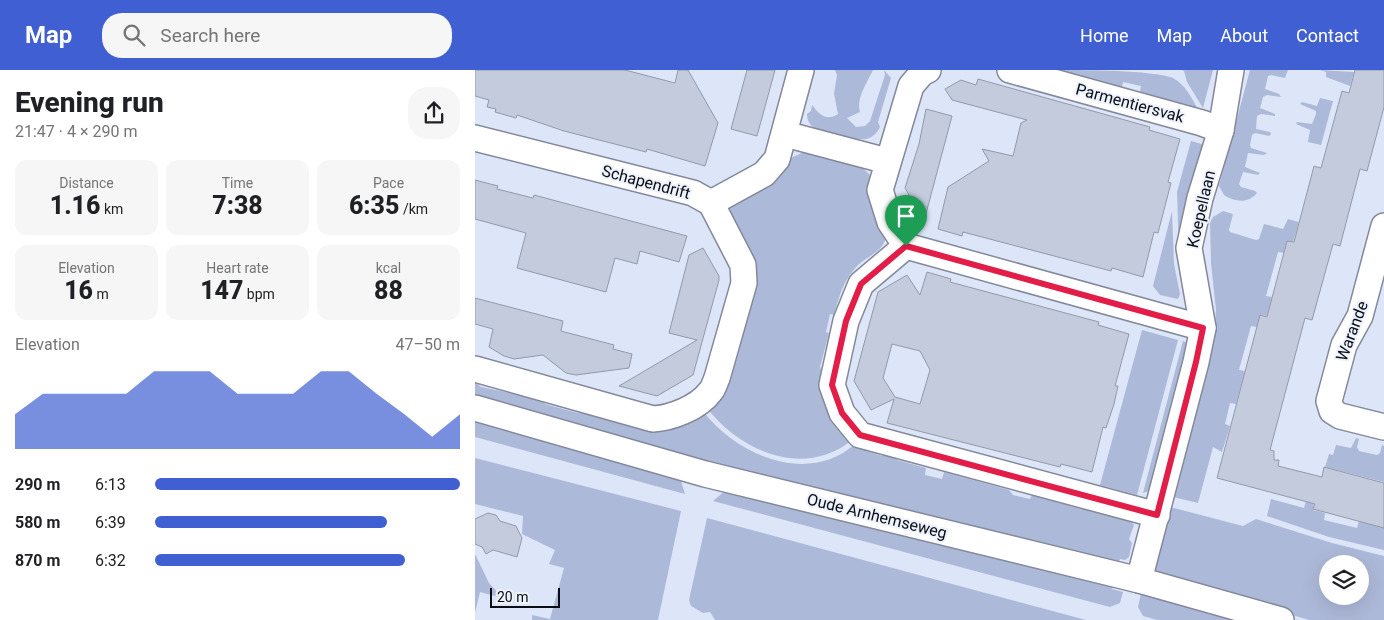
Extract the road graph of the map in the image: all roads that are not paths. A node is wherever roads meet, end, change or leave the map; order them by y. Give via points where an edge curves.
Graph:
1 (801, 70) edge
2 (928, 70) edge
3 (1010, 70) edge
4 (1231, 70) edge
5 (1221, 130) junction
6 (785, 134) junction
7 (475, 138) edge
8 (887, 161) junction
9 (711, 203) junction
10 (1384, 226) edge
11 (906, 246) junction
12 (1203, 328) junction
13 (475, 369) edge
14 (475, 408) edge
15 (1384, 427) edge
16 (1157, 515) junction
17 (1139, 580) junction
18 (1281, 620) edge

1 - 6 street, Schapendrift
2 - 8 street via 911,86
3 - 5 street, Parmentiersvak
4 - 5 street, Koepellaan
5 - 12 street, Koepellaan via 1189,248
6 - 8 street
6 - 9 street, Schapendrift via 777,159 763,174
7 - 9 street, Schapendrift via 693,193
8 - 11 street via 880,190 890,222
9 - 13 street via 743,265 744,283 717,378 711,392 701,401 667,418 653,419
10 - 15 street, Warande via 1360,316 1345,345 1329,401 1332,411 1341,416
11 - 12 street
11 - 16 street via 861,284 846,321 832,385 842,413 860,435
12 - 16 street, Koepellaan
14 - 17 street, Oude Arnhemseweg via 705,474
16 - 17 street, Koepellaan
17 - 18 street, Oude Arnhemseweg

